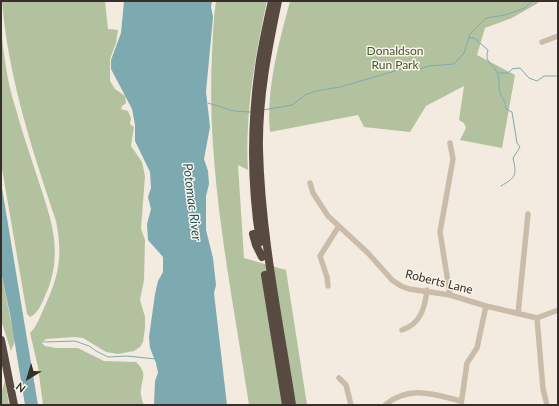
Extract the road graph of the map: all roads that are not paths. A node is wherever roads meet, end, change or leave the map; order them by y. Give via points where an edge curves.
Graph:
1 (272, 1) edge
2 (278, 1) edge
3 (558, 36) edge
4 (542, 42) dead end
5 (262, 67) junction
6 (450, 143) dead end
7 (256, 147) junction
8 (254, 174) junction
9 (310, 183) dead end
10 (249, 196) dead end
11 (528, 214) dead end
12 (339, 226) junction
13 (253, 234) dead end
14 (262, 257) junction
15 (328, 286) dead end
16 (427, 290) junction
17 (450, 295) junction
18 (486, 306) junction
19 (558, 310) edge
20 (518, 314) junction
21 (537, 318) junction
22 (402, 330) dead end
23 (1, 340) edge
24 (339, 378) dead end
25 (461, 403) edge
26 (14, 405) edge
27 (286, 405) edge
28 (292, 405) edge
29 (351, 405) edge
30 (385, 405) edge
31 (547, 405) edge

1 - 5 highway
2 - 5 highway
3 - 4 street
5 - 7 highway
6 - 17 street via 453,159 440,232
7 - 8 highway
7 - 28 highway via 265,235
8 - 10 highway
8 - 14 highway
9 - 12 street, Roberts Lane via 313,193 328,216
11 - 20 street
12 - 15 street via 320,256
12 - 16 street, Roberts Lane via 392,280 410,289
13 - 14 highway
14 - 27 highway
16 - 17 street, Roberts Lane
16 - 22 street via 421,315 414,324
17 - 18 street, Roberts Lane
18 - 20 street, Roberts Lane
18 - 25 street via 477,348 467,363
19 - 21 street
20 - 21 street, Roberts Lane
21 - 31 street via 542,382
23 - 26 highway
24 - 29 street via 346,386
25 - 30 street via 435,395 405,393

